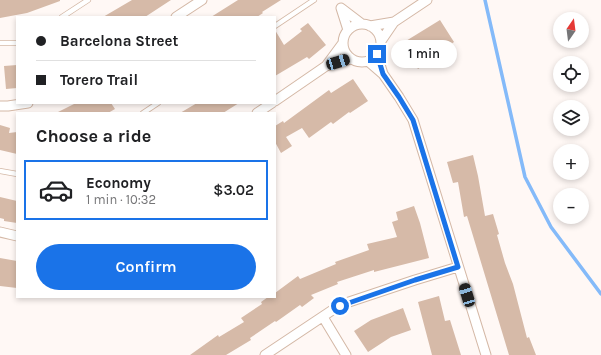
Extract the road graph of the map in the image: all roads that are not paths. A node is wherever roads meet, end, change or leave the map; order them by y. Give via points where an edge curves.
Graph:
1 (88, 0) edge
2 (202, 0) edge
3 (314, 0) edge
4 (427, 0) edge
5 (339, 4) edge
6 (64, 16) edge
7 (178, 16) edge
8 (394, 22) junction
9 (276, 25) edge
10 (366, 25) junction
11 (348, 30) junction
12 (381, 41) junction
13 (343, 42) junction
14 (0, 43) edge
15 (16, 43) edge
16 (377, 54) junction
17 (351, 59) junction
18 (368, 61) junction
19 (326, 66) junction
20 (383, 74) junction
21 (276, 100) edge
22 (21, 104) edge
23 (156, 104) edge
24 (270, 104) edge
25 (0, 106) edge
26 (144, 112) edge
27 (258, 112) edge
28 (0, 170) edge
29 (16, 174) edge
30 (0, 232) edge
31 (16, 236) edge
32 (458, 267) junction
33 (323, 317) junction
34 (265, 355) edge
35 (346, 355) edge
36 (486, 355) edge

1 - 6 lane
2 - 7 street
3 - 9 lane
4 - 8 street
5 - 10 street
5 - 11 street
8 - 10 street
8 - 12 street
10 - 11 street via 355,25
10 - 12 street via 375,29
11 - 13 street
12 - 16 street
13 - 17 street
13 - 19 street
14 - 15 lane
16 - 18 street
16 - 20 street
17 - 18 street via 359,62
17 - 19 street
18 - 20 street
19 - 21 street
20 - 32 street via 413,120
22 - 25 street
23 - 26 lane
24 - 27 street
28 - 29 lane
30 - 31 street
32 - 33 street via 340,306
32 - 36 street
33 - 34 street
33 - 35 street

